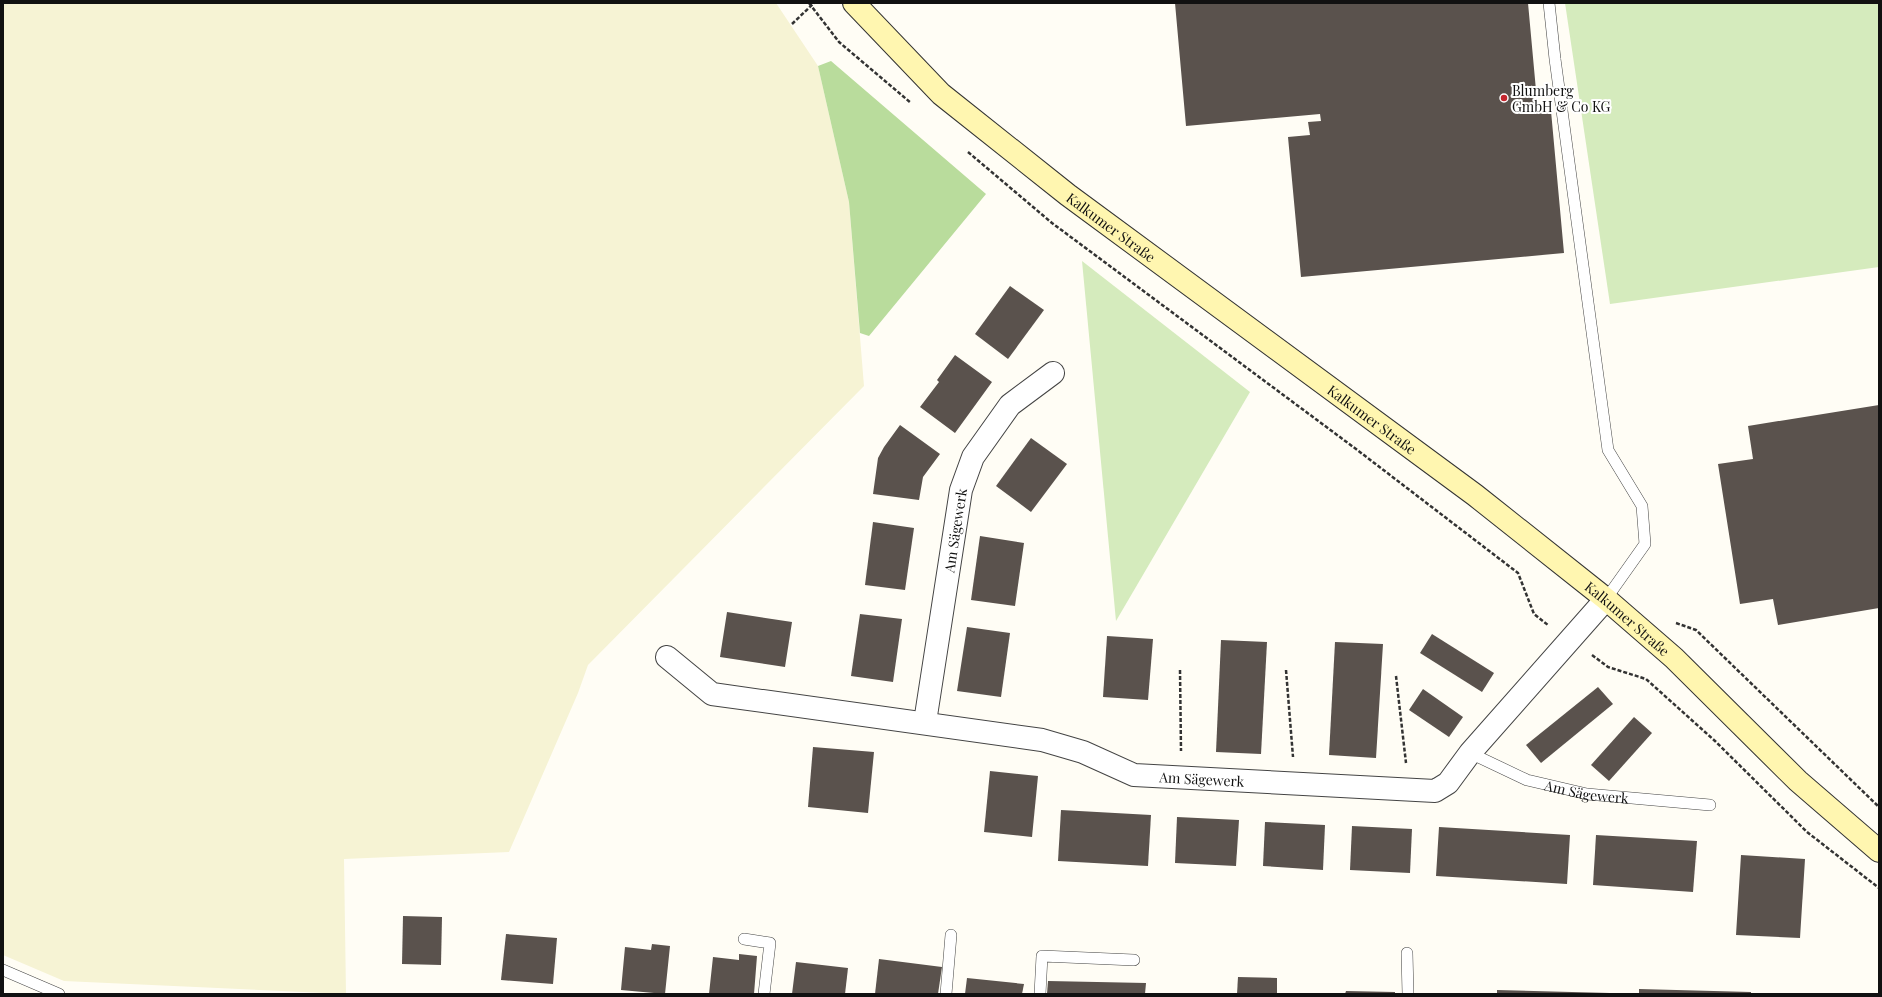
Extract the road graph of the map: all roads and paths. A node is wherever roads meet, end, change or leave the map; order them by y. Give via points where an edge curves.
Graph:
1 (814, 3) edge
2 (854, 3) edge
3 (1549, 3) edge
4 (809, 4) edge
5 (792, 24) dead end
6 (912, 104) dead end
7 (967, 151) dead end
8 (1053, 373) dead end
9 (1606, 598) junction
10 (1674, 622) dead end
11 (1569, 640) junction
12 (667, 657) dead end
13 (1180, 670) dead end
14 (1286, 670) dead end
15 (1396, 676) dead end
16 (925, 722) junction
17 (1470, 753) junction
18 (1182, 778) junction
19 (1295, 783) junction
20 (1409, 789) junction
21 (1710, 805) dead end
22 (1879, 806) edge
23 (1879, 851) edge
24 (1879, 888) edge
25 (951, 935) dead end
26 (744, 940) dead end
27 (1407, 954) dead end
28 (1134, 960) dead end
29 (3, 970) edge
30 (59, 994) edge
31 (764, 994) edge
32 (946, 994) edge
33 (1040, 994) edge
34 (1408, 994) edge

1 - 4 path
2 - 9 main road, Kalkumer Straße via 941,94 1068,195 1475,495
3 - 9 lane via 1608,450 1642,506 1645,544
4 - 5 path
4 - 6 path via 839,42
7 - 11 path via 1052,223 1518,573 1534,614
8 - 16 street, Am Sägewerk via 1010,405 973,457 961,490
9 - 11 street, Am Sägewerk
9 - 23 main road, Kalkumer Straße via 1674,658 1798,781
10 - 22 path via 1696,630
11 - 17 street, Am Sägewerk
11 - 24 path via 1608,667 1646,679 1715,741 1807,832
12 - 16 street, Am Sägewerk via 712,694
13 - 18 path
14 - 19 path
15 - 20 path
16 - 18 street, Am Sägewerk via 1042,740 1083,752 1134,775
17 - 20 street, Am Sägewerk via 1448,783 1435,790
17 - 21 lane, Am Sägewerk via 1527,780 1587,794
18 - 19 street, Am Sägewerk
19 - 20 street, Am Sägewerk
25 - 32 lane
26 - 31 lane via 770,943
27 - 34 lane
28 - 33 lane via 1042,956
29 - 30 lane

